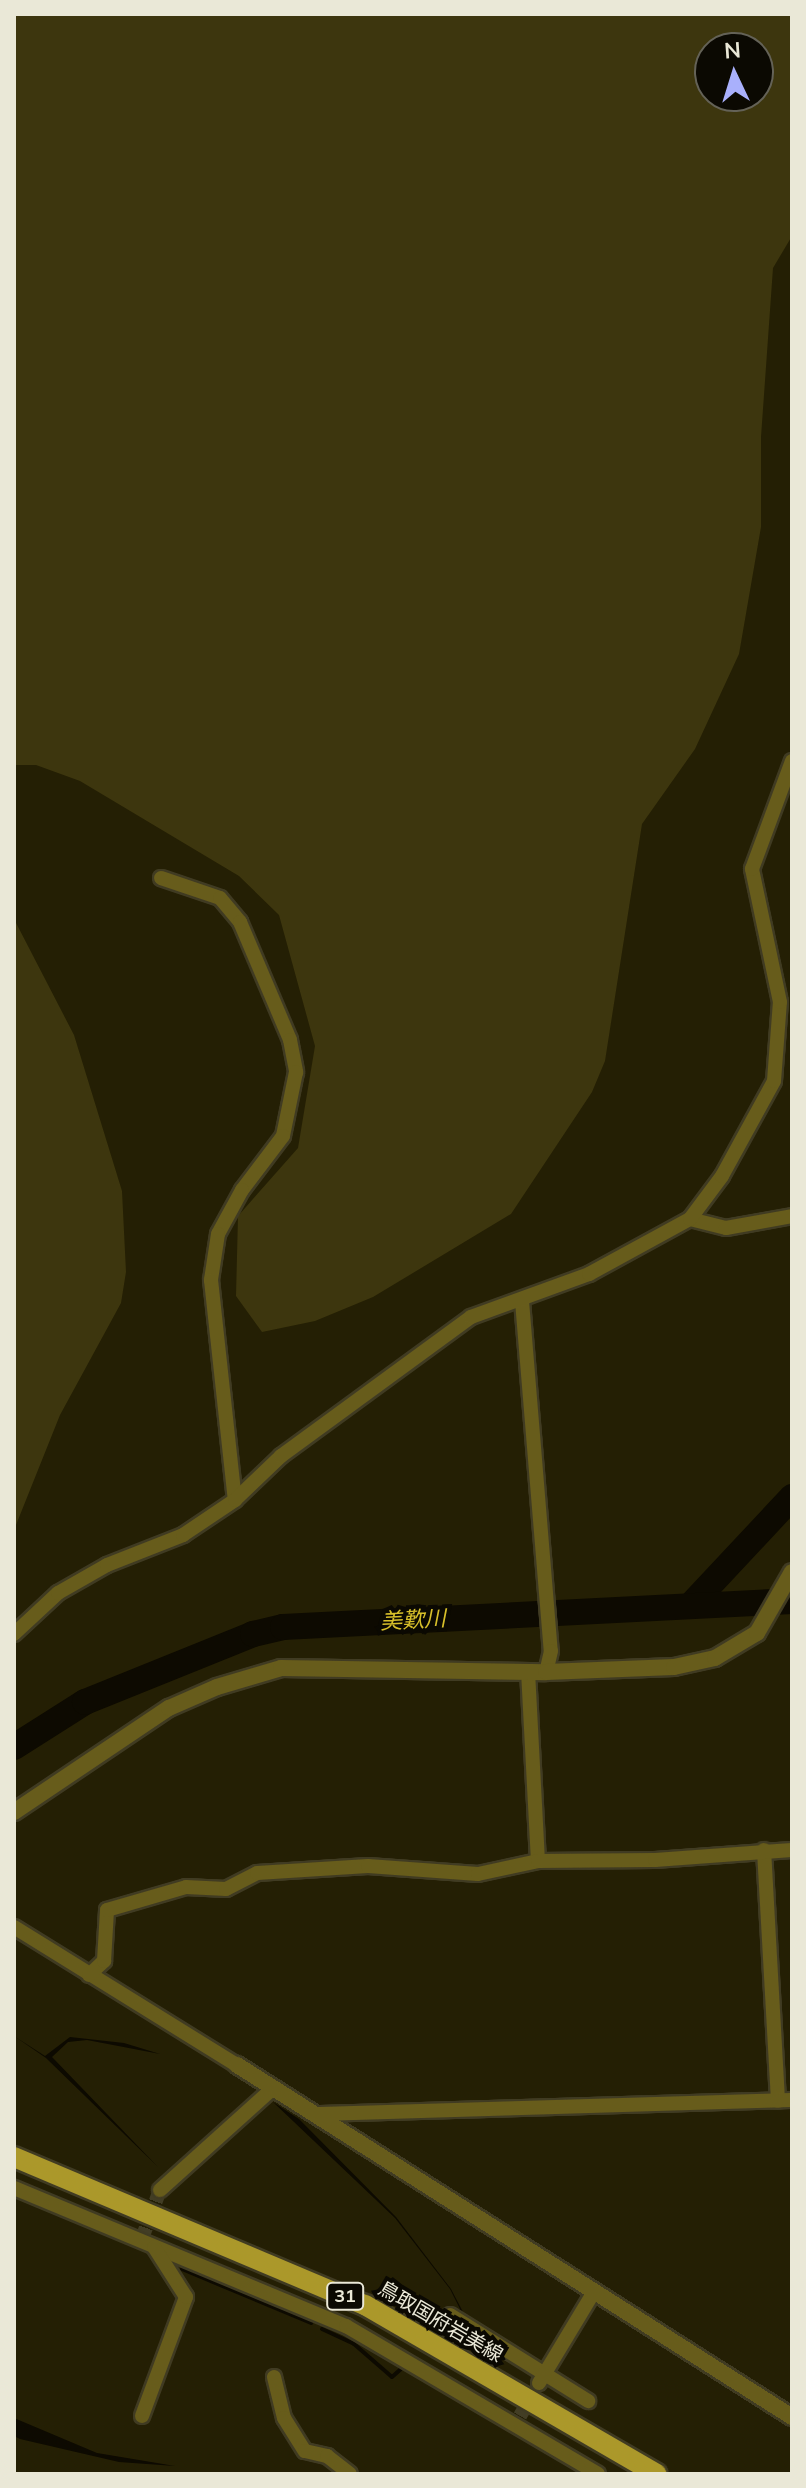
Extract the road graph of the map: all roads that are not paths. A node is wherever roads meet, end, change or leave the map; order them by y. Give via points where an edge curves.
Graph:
1 (792, 761) edge
2 (161, 878) dead end
3 (792, 1216) edge
4 (690, 1219) junction
5 (522, 1301) junction
6 (235, 1500) junction
7 (792, 1572) edge
8 (14, 1634) edge
9 (528, 1671) junction
10 (546, 1672) junction
11 (14, 1812) edge
12 (764, 1850) junction
13 (792, 1850) edge
14 (538, 1861) junction
15 (14, 1927) edge
16 (89, 1975) junction
17 (237, 2065) joint
18 (272, 2089) junction
19 (785, 2100) edge
20 (319, 2114) junction
21 (14, 2157) edge
22 (14, 2188) edge
23 (160, 2190) tunnel mouth
24 (154, 2247) junction
25 (594, 2292) junction
26 (450, 2315) dead end
27 (274, 2377) dead end
28 (541, 2379) junction
29 (588, 2401) dead end
30 (142, 2416) dead end
31 (792, 2417) edge
32 (350, 2474) edge
33 (598, 2474) edge
34 (657, 2474) edge

1 - 4 street via 752,869 780,1002 774,1081 722,1176
2 - 6 street via 220,898 240,922 274,999 296,1072 283,1136 242,1190 218,1234 211,1280
3 - 4 street via 726,1228
4 - 5 street via 589,1274
5 - 6 street via 471,1317 281,1456
5 - 10 street via 551,1651
6 - 8 street via 183,1535 107,1565 58,1593
7 - 10 street via 757,1633 715,1658 674,1667
9 - 10 street
9 - 11 street via 281,1668 169,1708
9 - 14 street
12 - 13 street
12 - 14 street via 655,1860
12 - 19 street
14 - 16 street via 478,1874 368,1866 257,1873 218,1890 186,1887 107,1910 104,1961
15 - 16 street
16 - 17 street
17 - 18 street
18 - 20 street
18 - 23 street
19 - 20 street
20 - 25 street
21 - 34 main road, 鳥取国府岩美線 / 31 via 365,2305
22 - 24 street
24 - 30 street via 186,2297
24 - 33 street via 346,2326 518,2420
25 - 28 street
25 - 31 street
26 - 28 street
27 - 32 street via 284,2418 305,2451 327,2456
28 - 29 street

